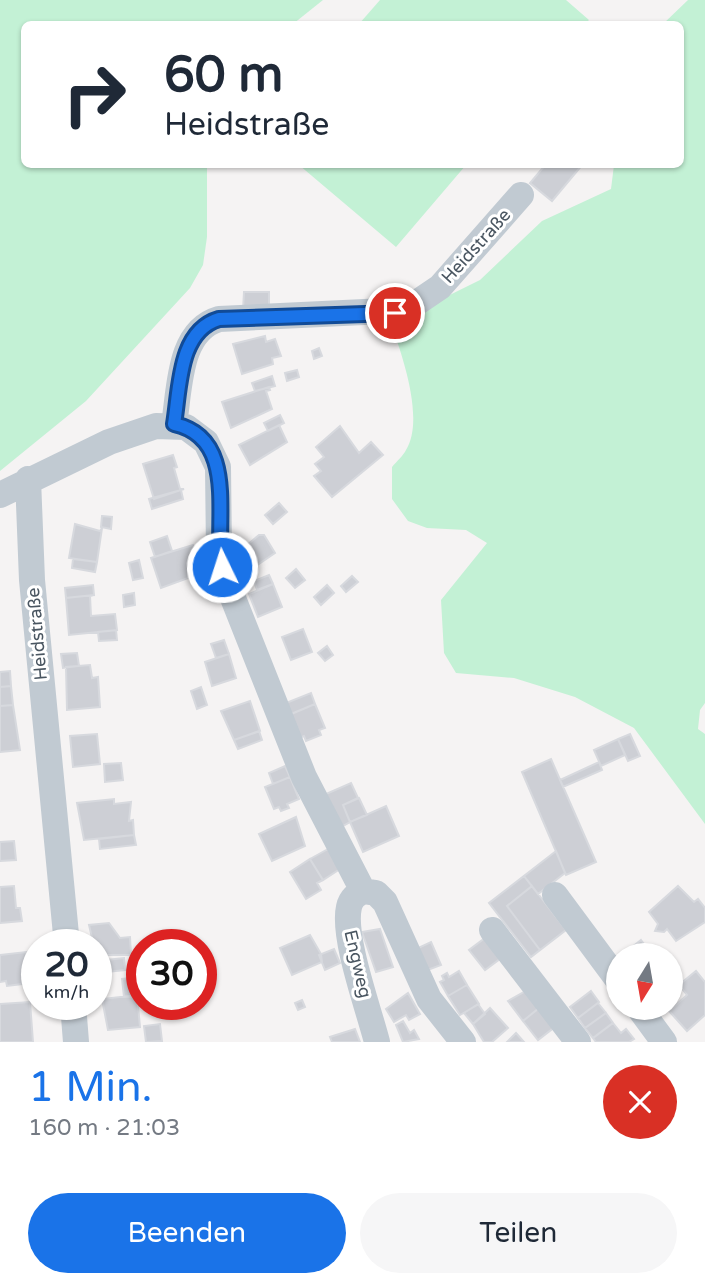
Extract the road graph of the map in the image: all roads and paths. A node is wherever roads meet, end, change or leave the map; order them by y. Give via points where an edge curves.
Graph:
1 (522, 195) dead end
2 (174, 424) junction
3 (28, 479) junction
4 (0, 495) edge
5 (363, 891) junction
6 (555, 895) dead end
7 (65, 929) edge
8 (492, 930) dead end
9 (606, 964) edge
10 (74, 1020) edge
11 (648, 1020) edge
12 (76, 1042) edge
13 (377, 1042) edge
14 (463, 1042) edge
15 (578, 1042) edge
16 (664, 1042) edge

1 - 2 street, Heidstraße via 440,287 406,310 219,319 204,325 188,346
2 - 3 street via 132,432
2 - 5 street via 195,432 213,453 220,485 222,567 304,777
3 - 4 street
3 - 7 street, Heidstraße via 32,580
5 - 13 street, Engweg via 349,906 349,935
5 - 14 street via 376,893 385,902 429,999
6 - 9 street
8 - 15 street
10 - 12 street
11 - 16 street

